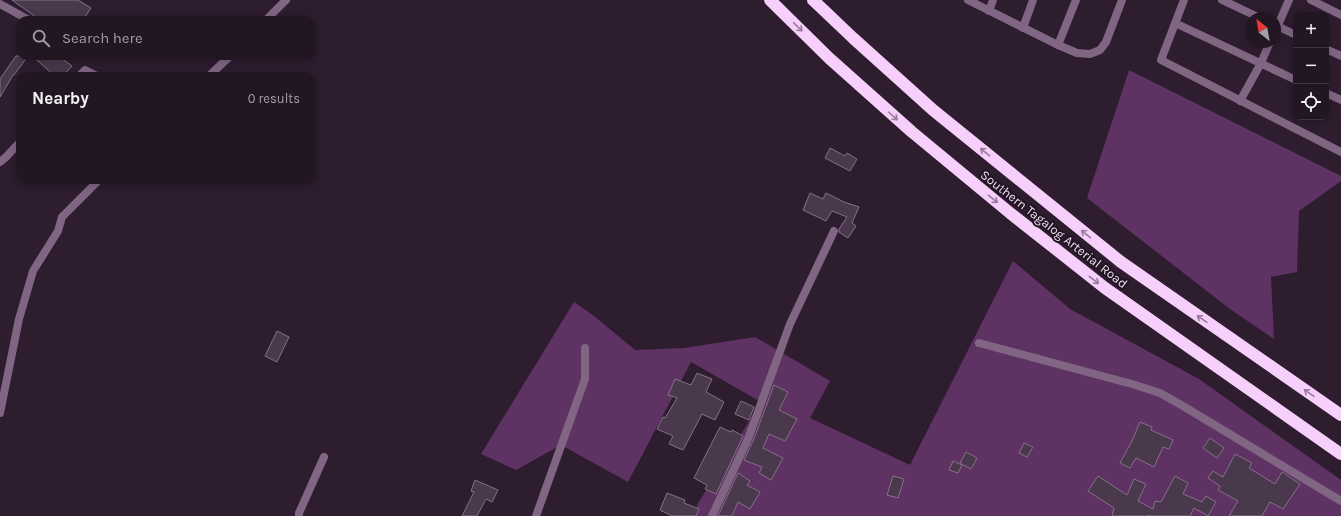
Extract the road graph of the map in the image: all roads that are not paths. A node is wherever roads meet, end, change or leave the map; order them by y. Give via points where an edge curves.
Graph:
1 (286, 0) edge
2 (770, 0) edge
3 (814, 0) edge
4 (968, 0) edge
5 (993, 0) edge
6 (1034, 0) edge
7 (1076, 0) edge
8 (1122, 0) edge
9 (1184, 0) edge
10 (1222, 0) edge
11 (1289, 0) edge
12 (1311, 0) edge
13 (0, 4) edge
14 (989, 11) junction
15 (1247, 12) edge
16 (1341, 15) edge
17 (22, 16) edge
18 (270, 16) edge
19 (1281, 17) edge
20 (1175, 23) junction
21 (1022, 28) junction
22 (1281, 30) edge
23 (1293, 34) edge
24 (1058, 45) junction
25 (1267, 48) edge
26 (1329, 50) edge
27 (1341, 56) edge
28 (226, 60) edge
29 (1261, 63) junction
30 (213, 72) edge
31 (1293, 79) edge
32 (1329, 95) edge
33 (1340, 99) edge
34 (1240, 101) junction
35 (16, 146) edge
36 (1341, 152) edge
37 (0, 162) edge
38 (94, 184) edge
39 (834, 231) dead end
40 (980, 343) dead end
41 (585, 348) dead end
42 (0, 413) edge
43 (1341, 415) edge
44 (1341, 454) edge
45 (324, 457) dead end
46 (1341, 501) edge
47 (299, 516) edge
48 (536, 516) edge
49 (712, 516) edge

1 - 18 street
2 -> 44 highway, Southern Tagalog Arterial Road via 829,58 912,132 1104,288
43 -> 3 highway, Southern Tagalog Arterial Road via 1122,262 933,110
4 - 14 street
5 - 14 street
6 - 21 street
7 - 24 street
8 - 24 street via 1106,42 1100,50 1090,54 1077,53
9 - 20 street
10 - 15 street
11 - 19 street
12 - 16 street
13 - 17 street
14 - 21 street
20 - 29 street
20 - 34 street via 1161,60
21 - 24 street
22 - 23 street
25 - 29 street
26 - 27 street
28 - 30 street
29 - 31 street
29 - 34 street
32 - 33 street
34 - 36 street
35 - 37 street
38 - 42 street via 62,217 58,231 33,272 19,319
39 - 49 street via 790,324 748,439
40 - 46 street via 1160,393
41 - 48 street via 585,379
45 - 47 street

